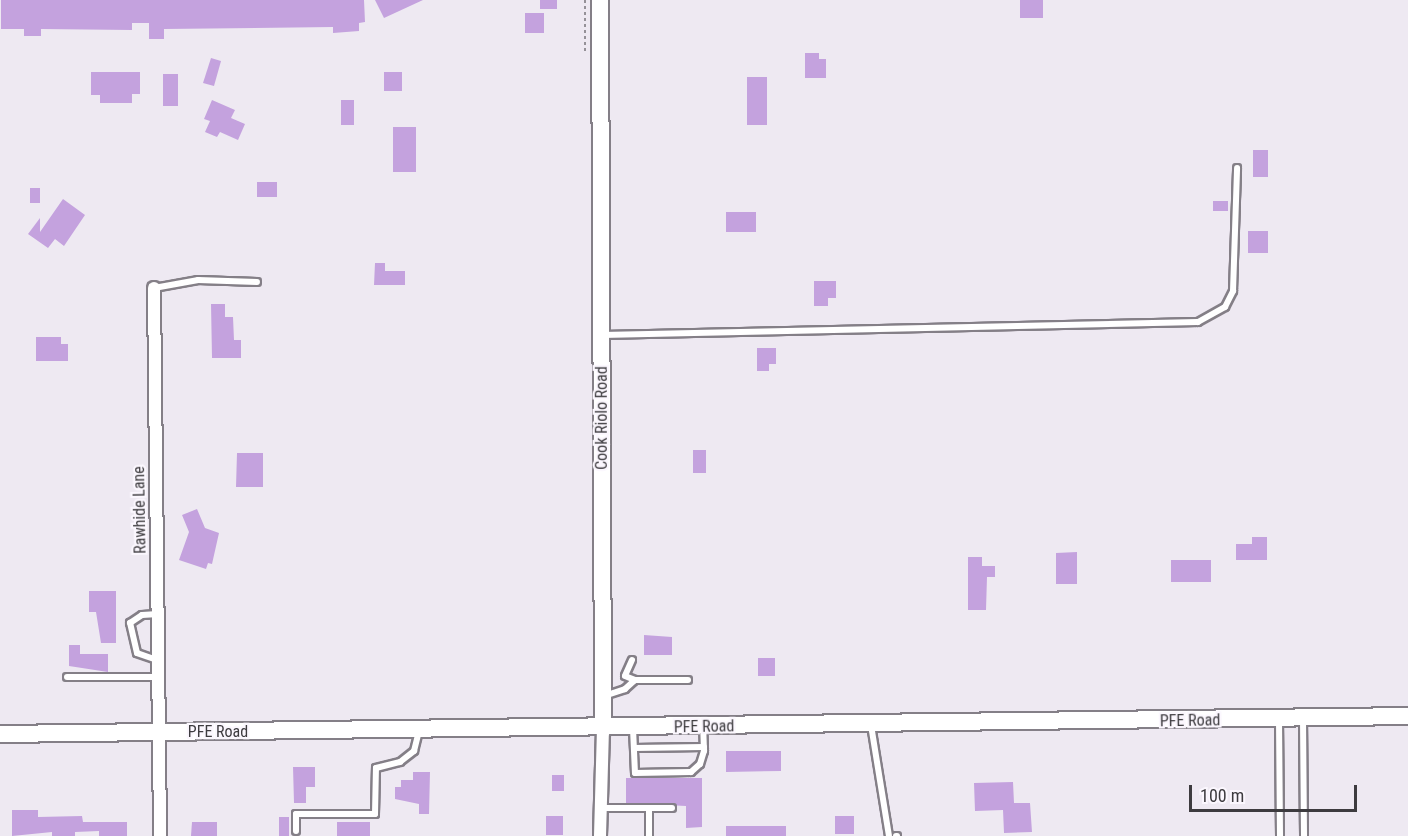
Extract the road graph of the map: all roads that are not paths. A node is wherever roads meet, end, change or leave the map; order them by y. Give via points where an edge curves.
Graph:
1 (600, 0) edge
2 (1237, 168) dead end
3 (257, 282) dead end
4 (154, 288) joint
5 (602, 335) junction
6 (158, 614) junction
7 (632, 660) dead end
8 (158, 661) junction
9 (67, 677) dead end
10 (158, 677) junction
11 (635, 680) junction
12 (688, 680) dead end
13 (603, 696) junction
14 (1408, 716) edge
15 (1278, 719) junction
16 (1303, 719) junction
17 (871, 725) junction
18 (703, 727) junction
19 (633, 728) junction
20 (603, 729) junction
21 (419, 730) junction
22 (159, 732) junction
23 (0, 734) edge
24 (704, 747) junction
25 (634, 748) junction
26 (600, 808) junction
27 (650, 808) junction
28 (672, 808) dead end
29 (296, 831) dead end
30 (160, 836) edge
31 (600, 836) edge
32 (649, 836) edge
33 (889, 836) edge
34 (1280, 836) edge
35 (1304, 836) edge

1 - 5 main road, Cook Riolo Road
2 - 5 lane via 1233,291 1225,307 1198,322
3 - 4 lane via 198,280
4 - 6 street, Rawhide Lane
5 - 13 main road, Cook Riolo Road
6 - 8 street, Rawhide Lane
6 - 8 lane via 141,615 129,623 137,653
7 - 11 lane via 625,676
8 - 10 street, Rawhide Lane
9 - 10 lane
10 - 22 street, Rawhide Lane
11 - 12 lane
11 - 13 lane via 625,689
13 - 20 main road, Cook Riolo Road
14 - 16 main road, PFE Road
15 - 16 main road, PFE Road
15 - 17 main road, PFE Road
15 - 34 lane
16 - 35 lane
17 - 18 main road, PFE Road
17 - 33 lane
18 - 19 main road, PFE Road
18 - 24 lane
19 - 20 main road, PFE Road
19 - 25 lane
20 - 21 main road, PFE Road
20 - 26 street, Cook Riolo Road
21 - 22 main road, PFE Road
21 - 29 lane via 414,751 400,762 376,768 375,814 296,814
22 - 23 main road, PFE Road
22 - 30 street, Rawhide Lane
24 - 25 lane
24 - 25 lane via 700,764 691,772 635,773
26 - 27 lane
26 - 31 street, Cook Riolo Road
27 - 28 lane
27 - 32 lane

